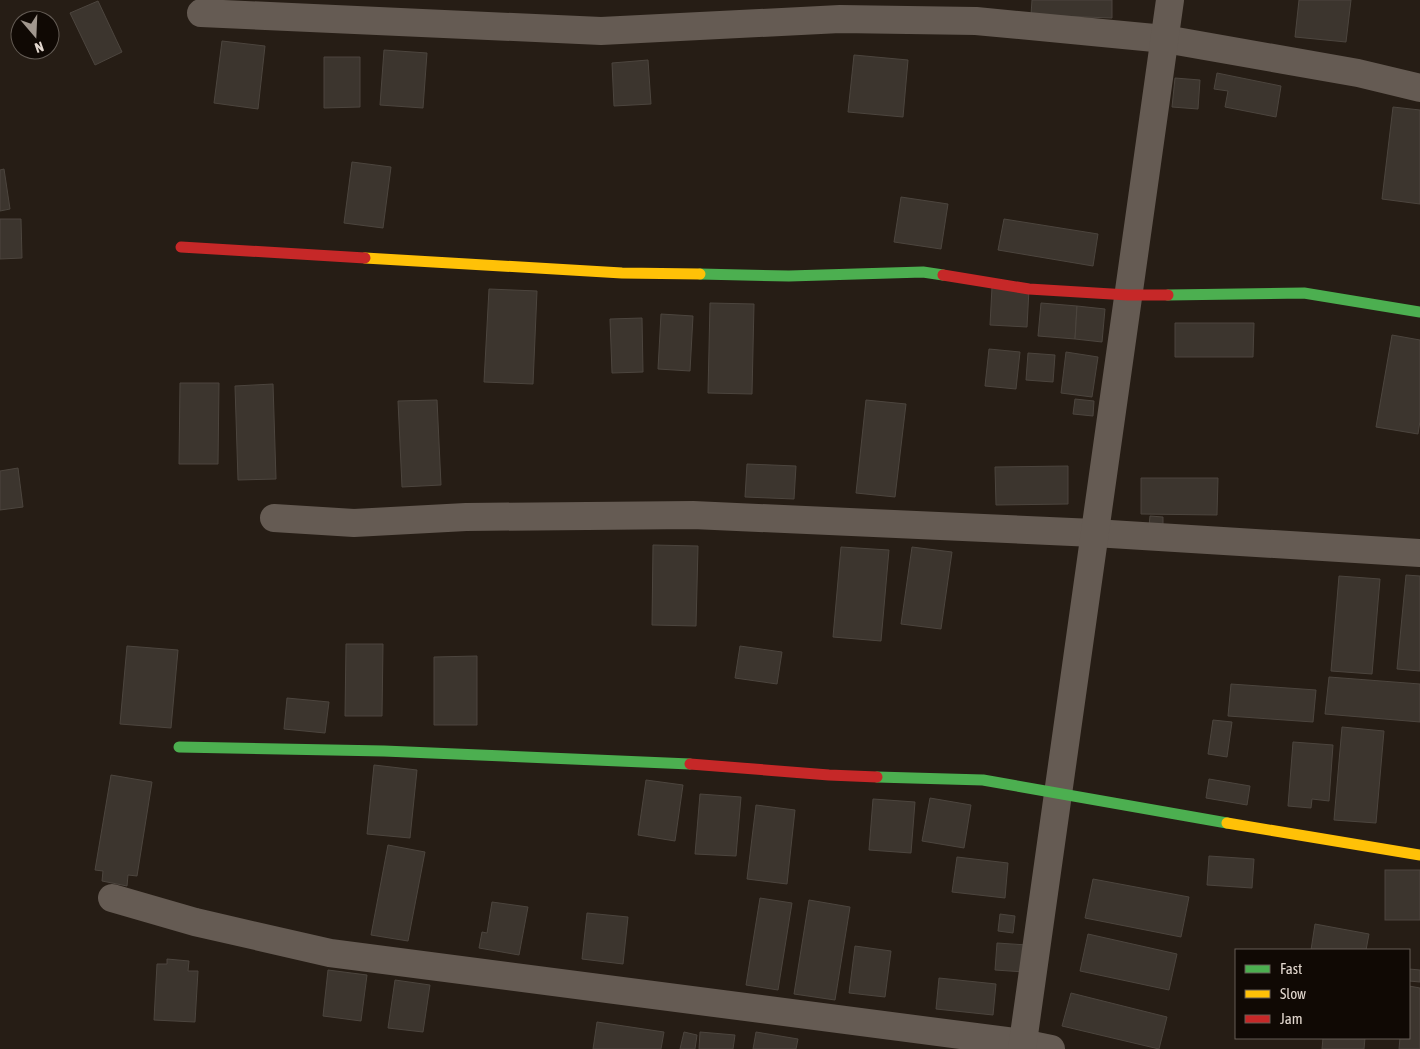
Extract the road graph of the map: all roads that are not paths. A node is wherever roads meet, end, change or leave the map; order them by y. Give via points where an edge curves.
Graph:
1 (1170, 0) edge
2 (201, 13) dead end
3 (1165, 39) junction
4 (1420, 88) edge
5 (181, 248) dead end
6 (1128, 295) junction
7 (1420, 312) edge
8 (274, 518) dead end
9 (1094, 533) junction
10 (1420, 553) edge
11 (179, 747) dead end
12 (1057, 794) junction
13 (1420, 854) edge
14 (112, 898) dead end
15 (1022, 1046) edge
16 (1051, 1049) edge

1 - 3 street
2 - 3 street via 601,31 840,19 976,21
3 - 4 street via 1358,72
3 - 6 street
5 - 6 street via 622,273 789,276 923,272 1029,289
6 - 7 street via 1304,294
6 - 9 street
8 - 9 street via 354,523 466,517 693,515
9 - 10 street
9 - 12 street
11 - 12 street via 679,762 829,775 984,780
12 - 13 street
12 - 15 street
14 - 15 street via 195,922 330,953
15 - 16 street

